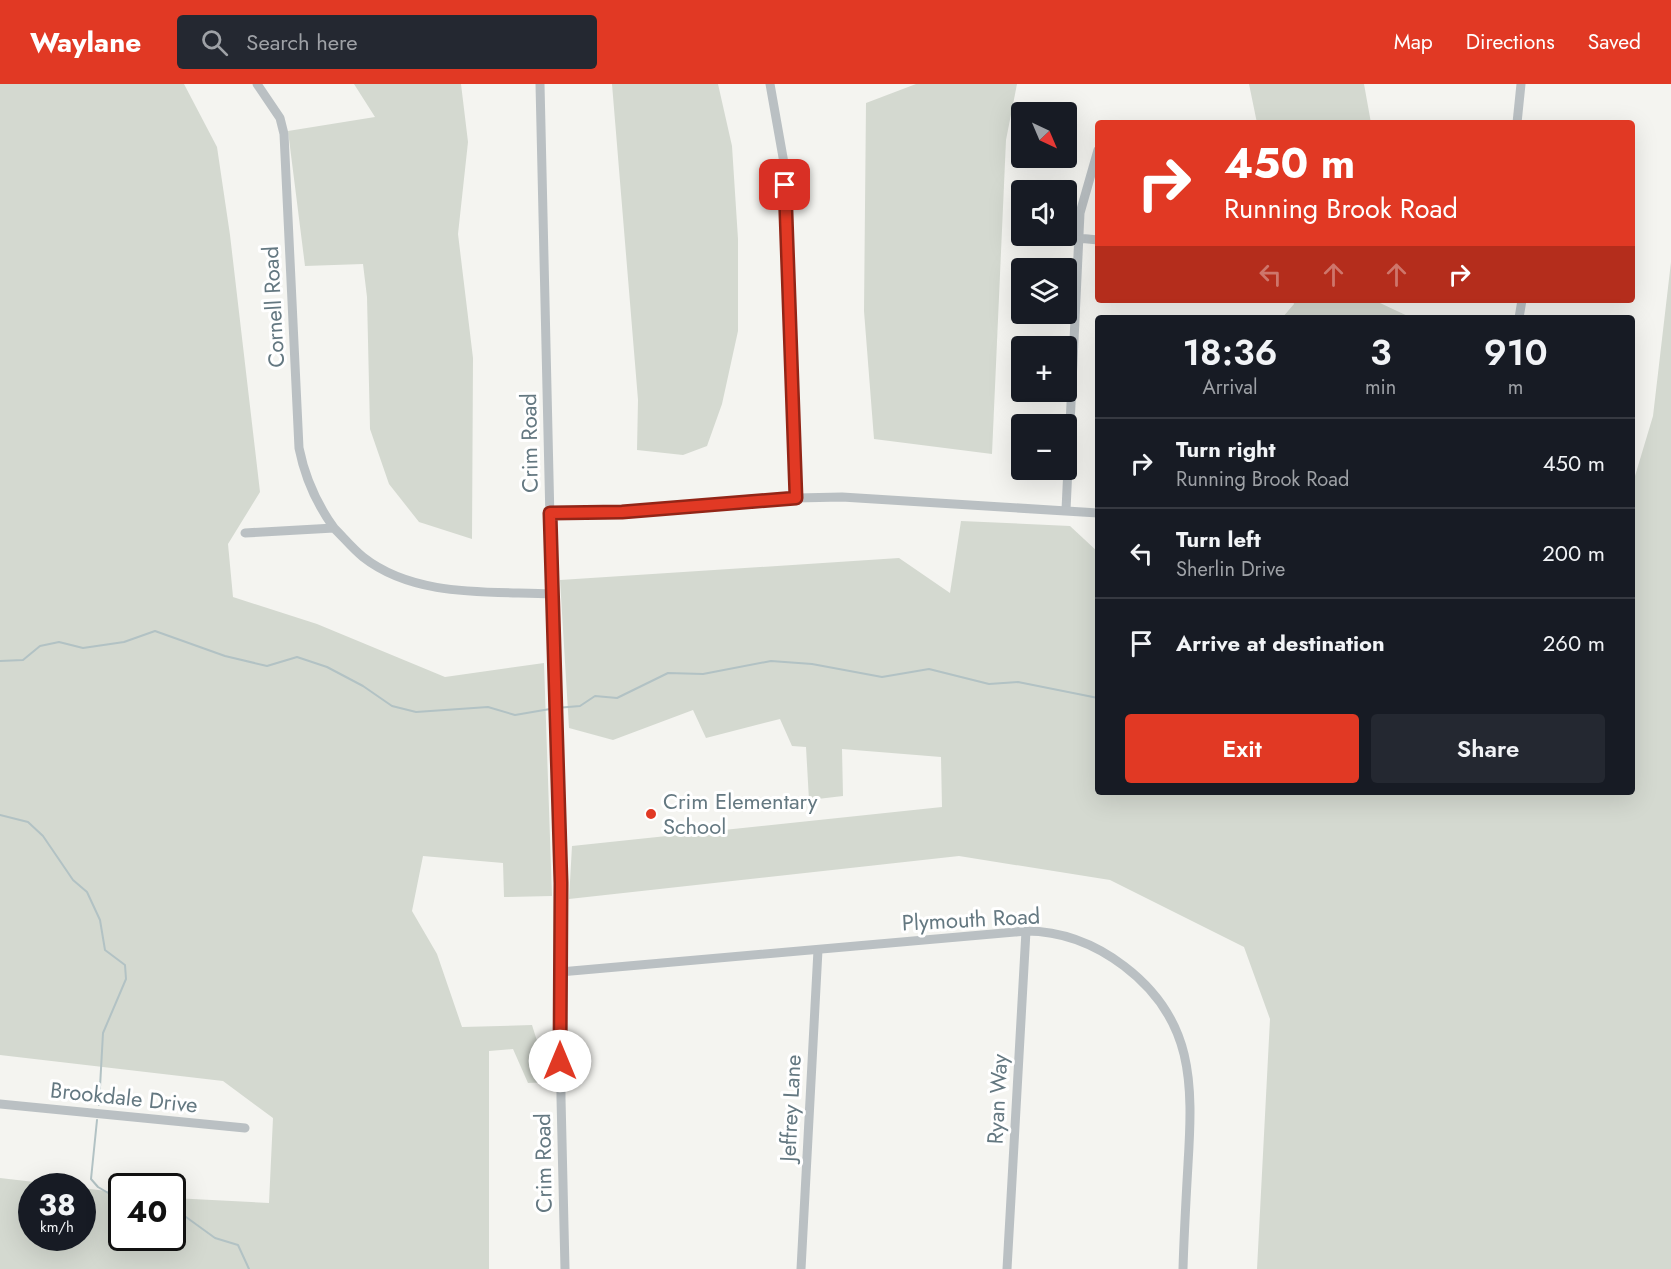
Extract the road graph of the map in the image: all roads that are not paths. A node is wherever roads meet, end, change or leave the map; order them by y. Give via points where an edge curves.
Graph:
1 (257, 84) edge
2 (540, 84) edge
3 (770, 84) edge
4 (1521, 84) edge
5 (1517, 120) edge
6 (1095, 160) edge
7 (1078, 238) junction
8 (1095, 240) edge
9 (796, 498) junction
10 (1066, 510) junction
11 (550, 513) junction
12 (1095, 513) edge
13 (334, 528) junction
14 (245, 532) dead end
15 (552, 594) junction
16 (1026, 931) junction
17 (818, 950) junction
18 (560, 972) junction
19 (0, 1104) edge
20 (245, 1128) dead end
21 (565, 1269) edge
22 (801, 1269) edge
23 (1007, 1269) edge
24 (1183, 1269) edge

1 - 13 street, Cornell Road via 280,118 284,134 299,448 304,473
2 - 11 street, Crim Road
3 - 9 street via 784,163
4 - 5 street
6 - 7 street via 1083,200
7 - 8 street
7 - 10 street
9 - 10 street via 842,497
9 - 11 street via 622,512
10 - 12 street
11 - 15 street, Crim Road
13 - 14 street
13 - 15 street, Cornell Road via 365,559 393,576 455,590
15 - 18 street, Crim Road
16 - 17 street, Plymouth Road
16 - 23 street, Ryan Way
16 - 24 street, Plymouth Road via 1062,935 1110,955 1159,999 1175,1026 1189,1066 1191,1089
17 - 18 street, Plymouth Road
17 - 22 street, Jeffrey Lane
18 - 21 street, Crim Road
19 - 20 street, Brookdale Drive

